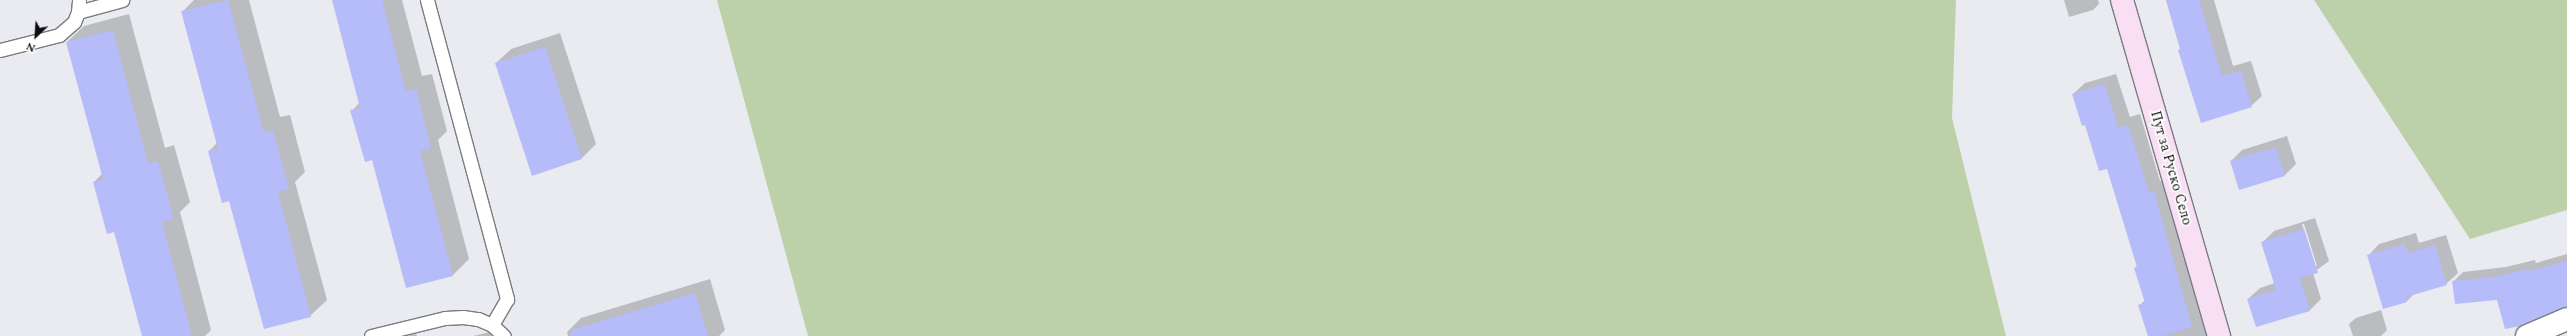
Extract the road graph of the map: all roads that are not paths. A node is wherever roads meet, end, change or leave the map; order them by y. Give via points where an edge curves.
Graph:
1 (122, 0) edge
2 (427, 0) edge
3 (2122, 0) edge
4 (78, 6) edge
5 (0, 50) edge
6 (2567, 320) edge
7 (492, 325) junction
8 (371, 336) edge
9 (504, 336) edge
10 (2219, 336) edge
11 (2528, 336) edge

1 - 4 lane
2 - 7 lane via 507,299
3 - 10 main road, Пут за Руско Село
4 - 5 lane via 71,26 59,35
6 - 11 street
7 - 8 lane via 478,319 445,318
7 - 9 lane

